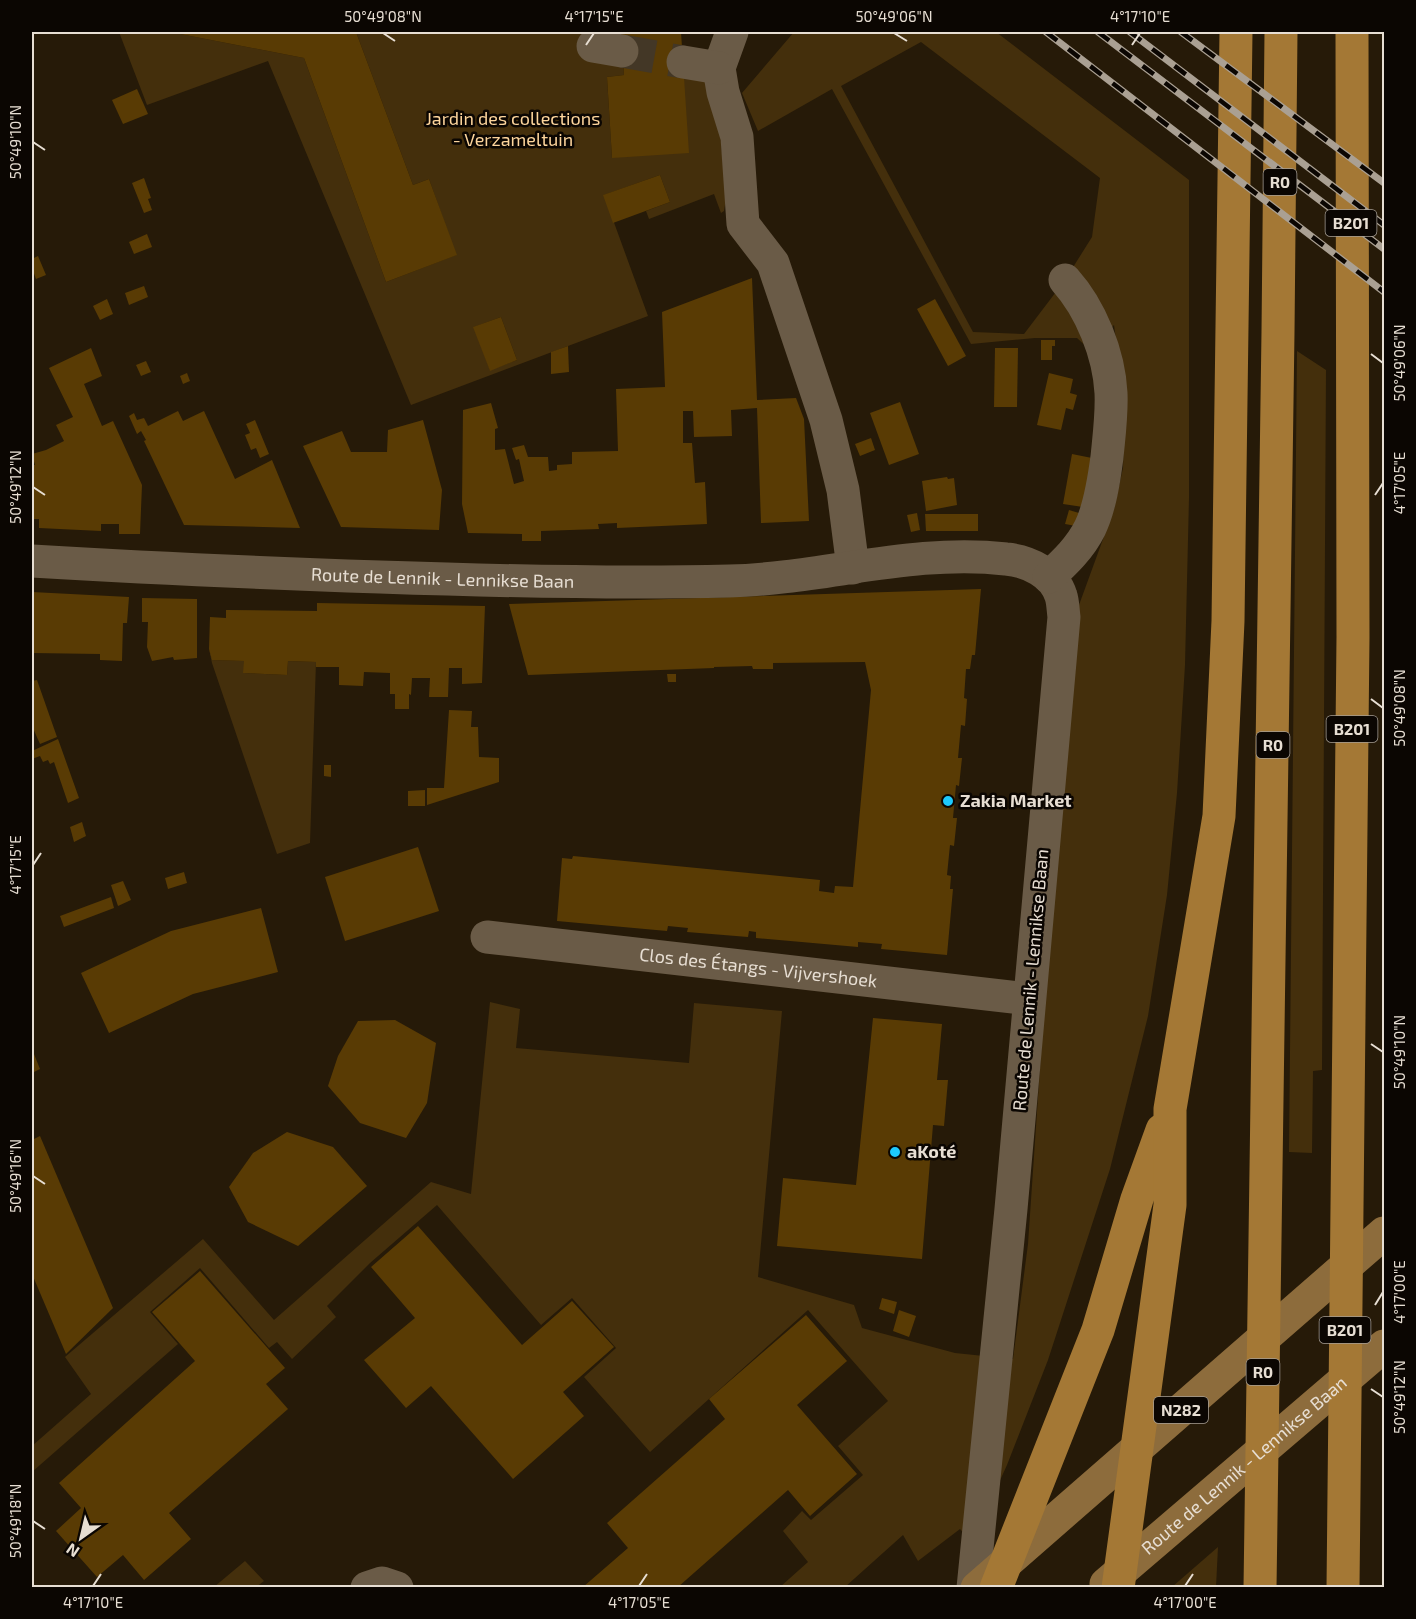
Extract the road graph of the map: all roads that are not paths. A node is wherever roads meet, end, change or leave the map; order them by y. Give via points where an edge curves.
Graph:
1 (732, 32) edge
2 (1236, 32) edge
3 (1281, 32) edge
4 (1352, 45) edge
5 (683, 62) tunnel mouth
6 (719, 68) junction
7 (1065, 280) dead end
8 (32, 561) edge
9 (853, 568) junction
10 (1049, 577) junction
11 (487, 937) dead end
12 (1029, 999) junction
13 (1170, 1109) junction
14 (1384, 1233) edge
15 (1384, 1346) edge
16 (367, 1587) edge
17 (397, 1587) edge
18 (975, 1587) edge
19 (996, 1587) edge
20 (1102, 1587) edge
21 (1118, 1587) edge
22 (1260, 1587) edge
23 (1343, 1587) edge

1 - 6 street
2 - 13 highway via 1228,621 1219,816
3 - 22 highway, R0
4 - 23 highway, B201 via 1353,637
5 - 6 street
6 - 9 street via 737,137 743,224 773,263 826,420 843,490
7 - 10 street via 1076,293 1100,342 1111,393 1110,429 1104,479 1090,526 1077,550
8 - 9 street, Route de Lennik - Lennikse Baan via 539,582 732,581
9 - 10 street, Route de Lennik - Lennikse Baan via 935,556 1008,559 1032,565
10 - 12 street, Route de Lennik - Lennikse Baan via 1060,594 1064,617
11 - 12 street, Clos des Étangs - Vijvershoek
12 - 18 street, Route de Lennik - Lennikse Baan
13 - 19 highway via 1137,1199 1098,1330
13 - 21 highway via 1170,1205
14 - 18 main road, Route de Lennik - Lennikse Baan / N282
15 - 20 main road, Route de Lennik - Lennikse Baan
16 - 17 street via 382,1583

